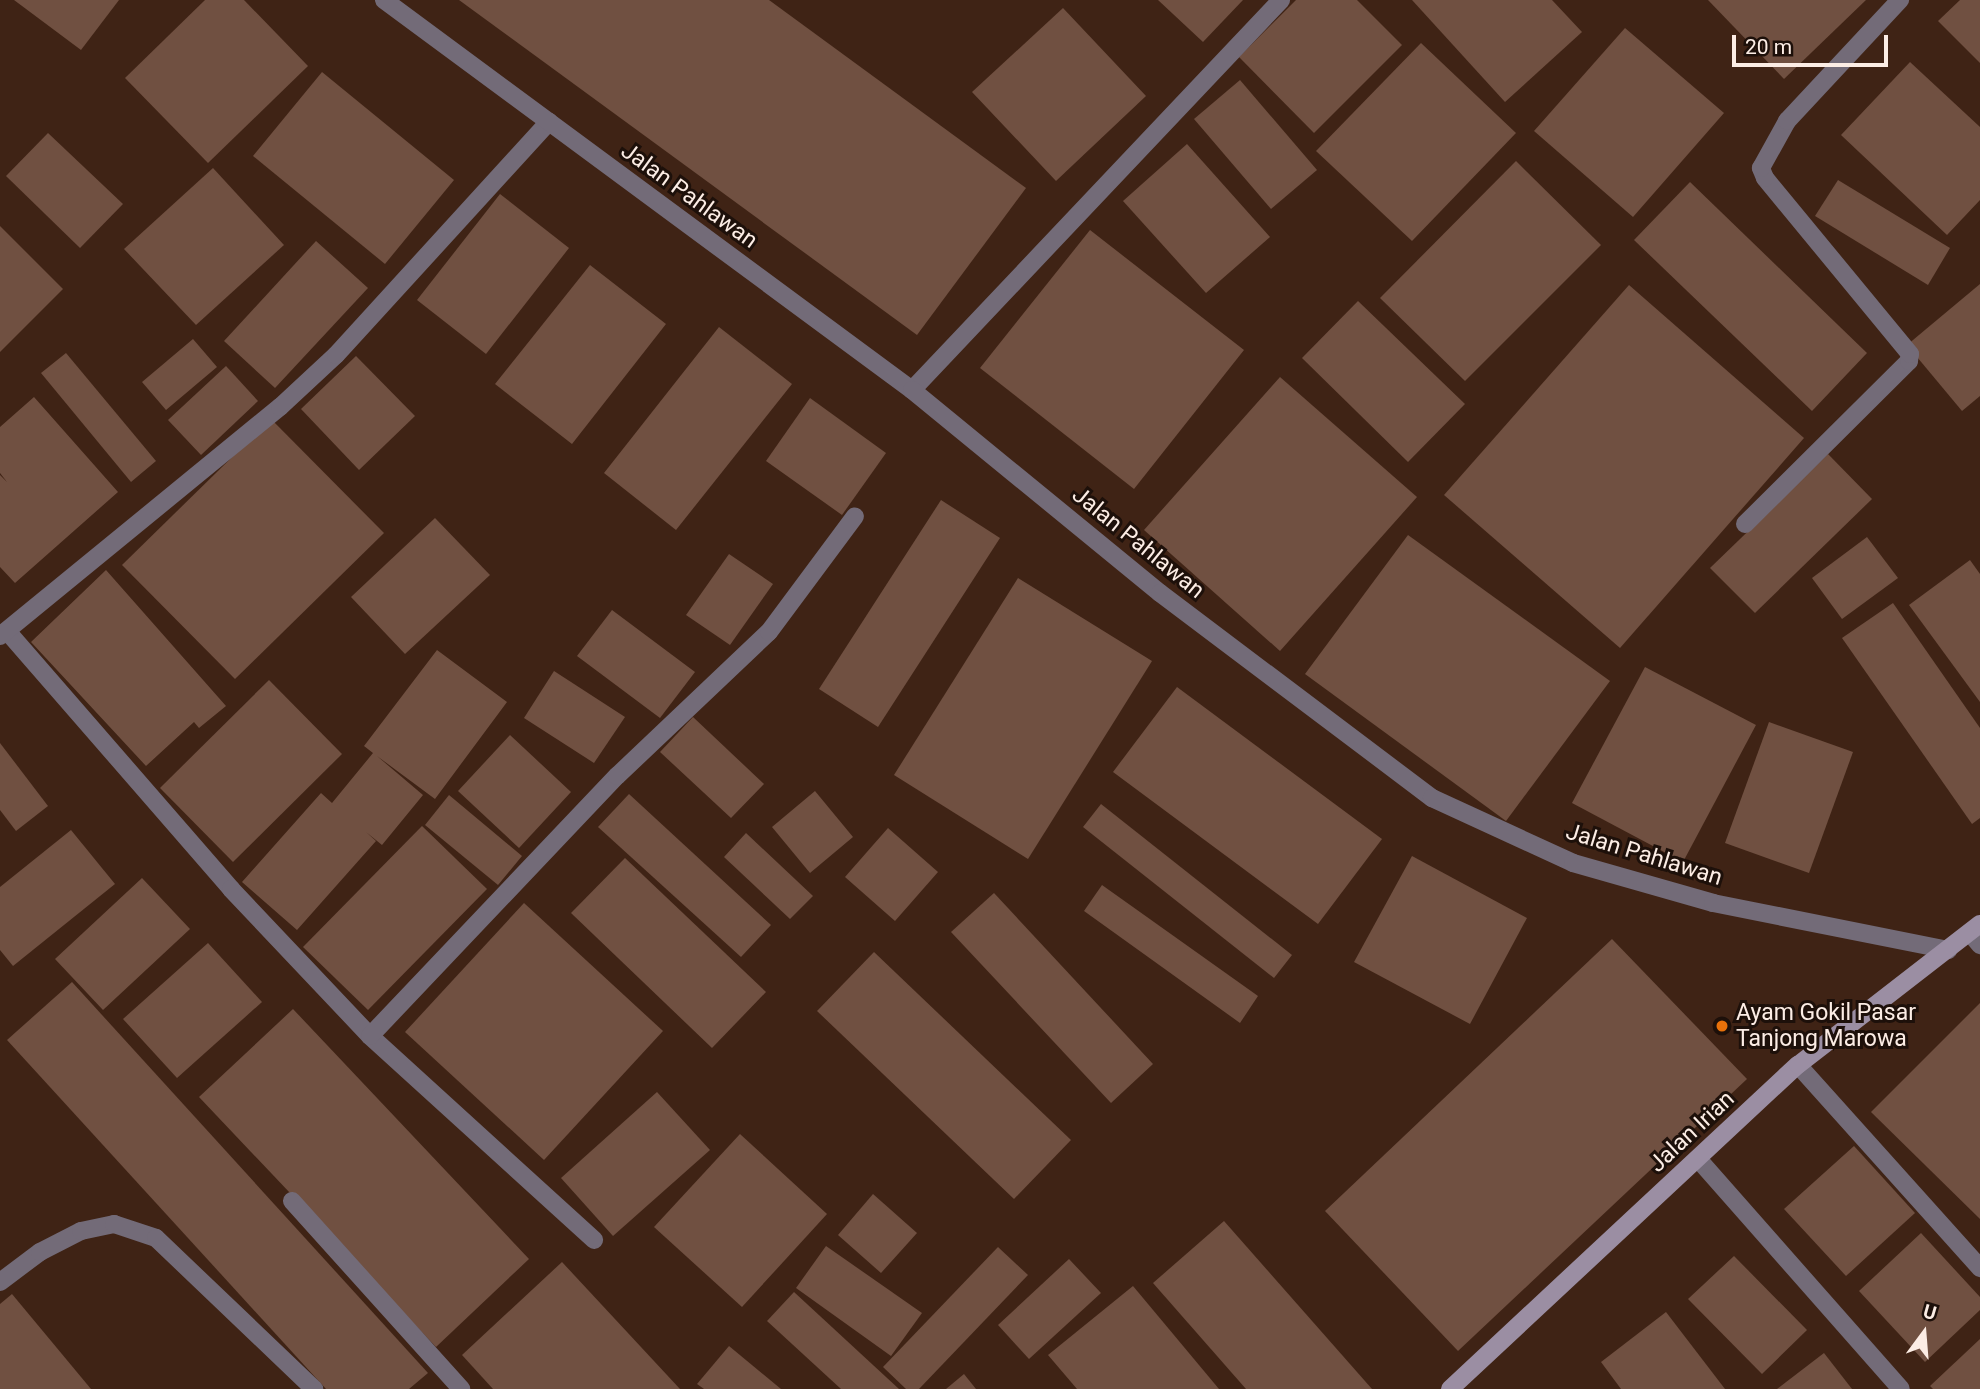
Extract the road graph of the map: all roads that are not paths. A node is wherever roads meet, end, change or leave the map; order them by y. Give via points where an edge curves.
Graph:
1 (384, 0) edge
2 (1281, 0) edge
3 (1900, 0) edge
4 (549, 122) junction
5 (912, 390) junction
6 (855, 516) dead end
7 (1745, 524) dead end
8 (4, 634) edge
9 (1976, 934) edge
10 (1948, 950) junction
11 (370, 1036) junction
12 (1798, 1065) junction
13 (1699, 1160) junction
14 (292, 1201) dead end
15 (594, 1240) dead end
16 (1980, 1268) edge
17 (0, 1283) edge
18 (314, 1389) edge
19 (461, 1389) edge
20 (1450, 1389) edge
21 (1901, 1389) edge

1 - 4 street, Jalan Pahlawan
2 - 5 street
3 - 7 street via 1787,121 1761,168 1910,354 1909,361
4 - 5 street, Jalan Pahlawan
4 - 8 street via 336,355
5 - 10 street, Jalan Pahlawan via 1171,601 1432,798 1573,863 1713,903
6 - 11 street via 769,632 617,776
8 - 11 street via 231,889
9 - 10 main road, Jalan Irian
10 - 12 main road, Jalan Irian
11 - 15 street
12 - 13 main road, Jalan Irian
12 - 16 street
13 - 20 main road, Jalan Irian
13 - 21 street
14 - 19 street
17 - 18 street via 40,1252 81,1231 114,1224 156,1238

